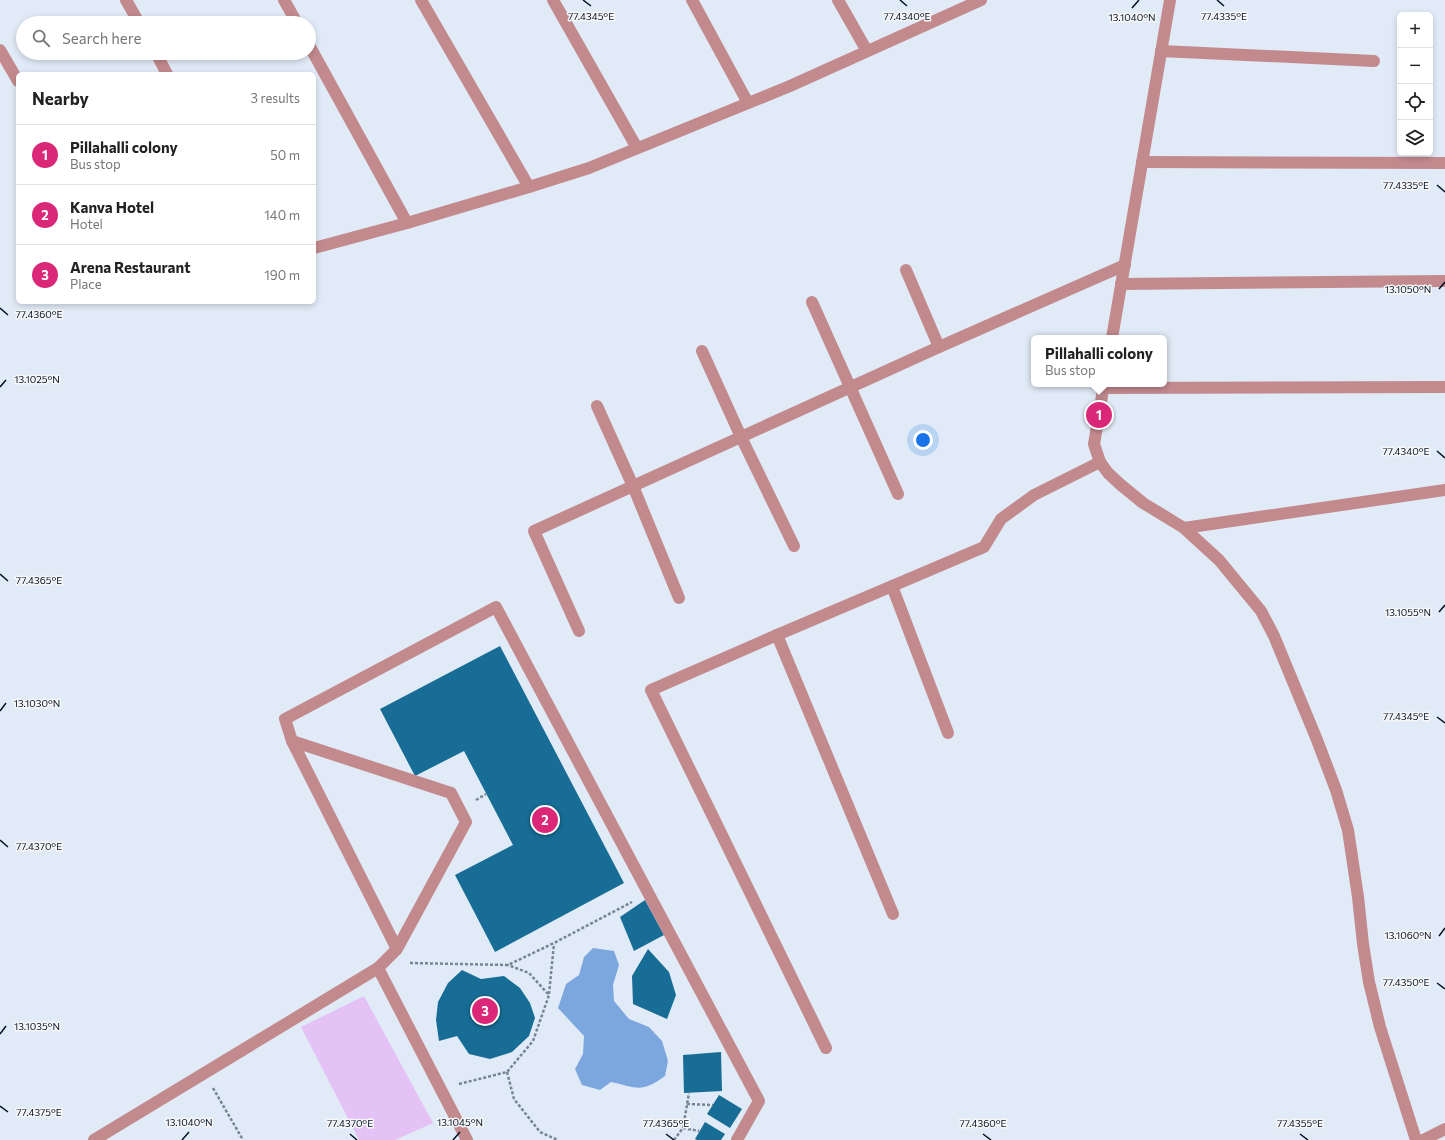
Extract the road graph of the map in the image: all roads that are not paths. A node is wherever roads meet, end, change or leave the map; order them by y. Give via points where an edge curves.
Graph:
1 (126, 0) edge
2 (284, 0) edge
3 (421, 0) edge
4 (553, 0) edge
5 (692, 0) edge
6 (838, 0) edge
7 (981, 0) edge
8 (1170, 0) edge
9 (135, 16) edge
10 (293, 16) edge
11 (0, 50) edge
12 (867, 51) junction
13 (1161, 51) junction
14 (316, 58) edge
15 (160, 60) edge
16 (1374, 61) dead end
17 (166, 72) edge
18 (16, 78) edge
19 (748, 103) junction
20 (637, 148) junction
21 (1142, 162) junction
22 (1445, 163) edge
23 (529, 187) junction
24 (407, 223) junction
25 (316, 247) edge
26 (1124, 265) junction
27 (906, 270) dead end
28 (1445, 281) edge
29 (1121, 284) junction
30 (812, 302) dead end
31 (1112, 335) edge
32 (939, 347) junction
33 (702, 351) dead end
34 (1167, 386) edge
35 (1104, 387) edge
36 (1445, 387) edge
37 (850, 388) junction
38 (597, 406) dead end
39 (741, 437) junction
40 (1100, 462) junction
41 (633, 486) junction
42 (1445, 490) edge
43 (898, 494) dead end
44 (1184, 528) junction
45 (794, 546) dead end
46 (892, 586) junction
47 (678, 598) dead end
48 (579, 631) dead end
49 (777, 635) junction
50 (948, 733) dead end
51 (292, 741) junction
52 (893, 914) dead end
53 (398, 949) junction
54 (378, 968) junction
55 (826, 1048) dead end
56 (1445, 1129) edge
57 (94, 1140) edge
58 (468, 1140) edge
59 (737, 1140) edge
60 (1416, 1140) edge
61 (1423, 1140) edge

1 - 9 street
2 - 10 street
3 - 23 street
4 - 20 street
5 - 19 street
6 - 12 street
7 - 12 street
8 - 13 street
11 - 18 street
12 - 19 street
13 - 16 street
13 - 21 street
14 - 24 street
15 - 17 street
19 - 20 street
20 - 23 street via 589,168
21 - 22 street
21 - 26 street
23 - 24 street
24 - 25 street
26 - 29 street
26 - 32 street
27 - 32 street
28 - 29 street
29 - 31 street
30 - 37 street
32 - 37 street
33 - 39 street
34 - 36 street
35 - 40 street via 1094,444
37 - 39 street
37 - 43 street
38 - 41 street
39 - 41 street
39 - 45 street
40 - 44 street via 1108,473 1143,503
40 - 46 street via 1034,495 1001,519 984,548
41 - 47 street
41 - 48 street via 534,531
42 - 44 street
44 - 60 street via 1219,560 1261,611 1274,636 1336,790 1348,830 1369,982 1380,1027
46 - 49 street
46 - 50 street
49 - 52 street
49 - 55 street via 651,690
51 - 53 street
51 - 53 street via 451,793 466,822
51 - 59 street via 285,719 496,607 759,1101
53 - 54 street
54 - 57 street
54 - 58 street
56 - 61 street

